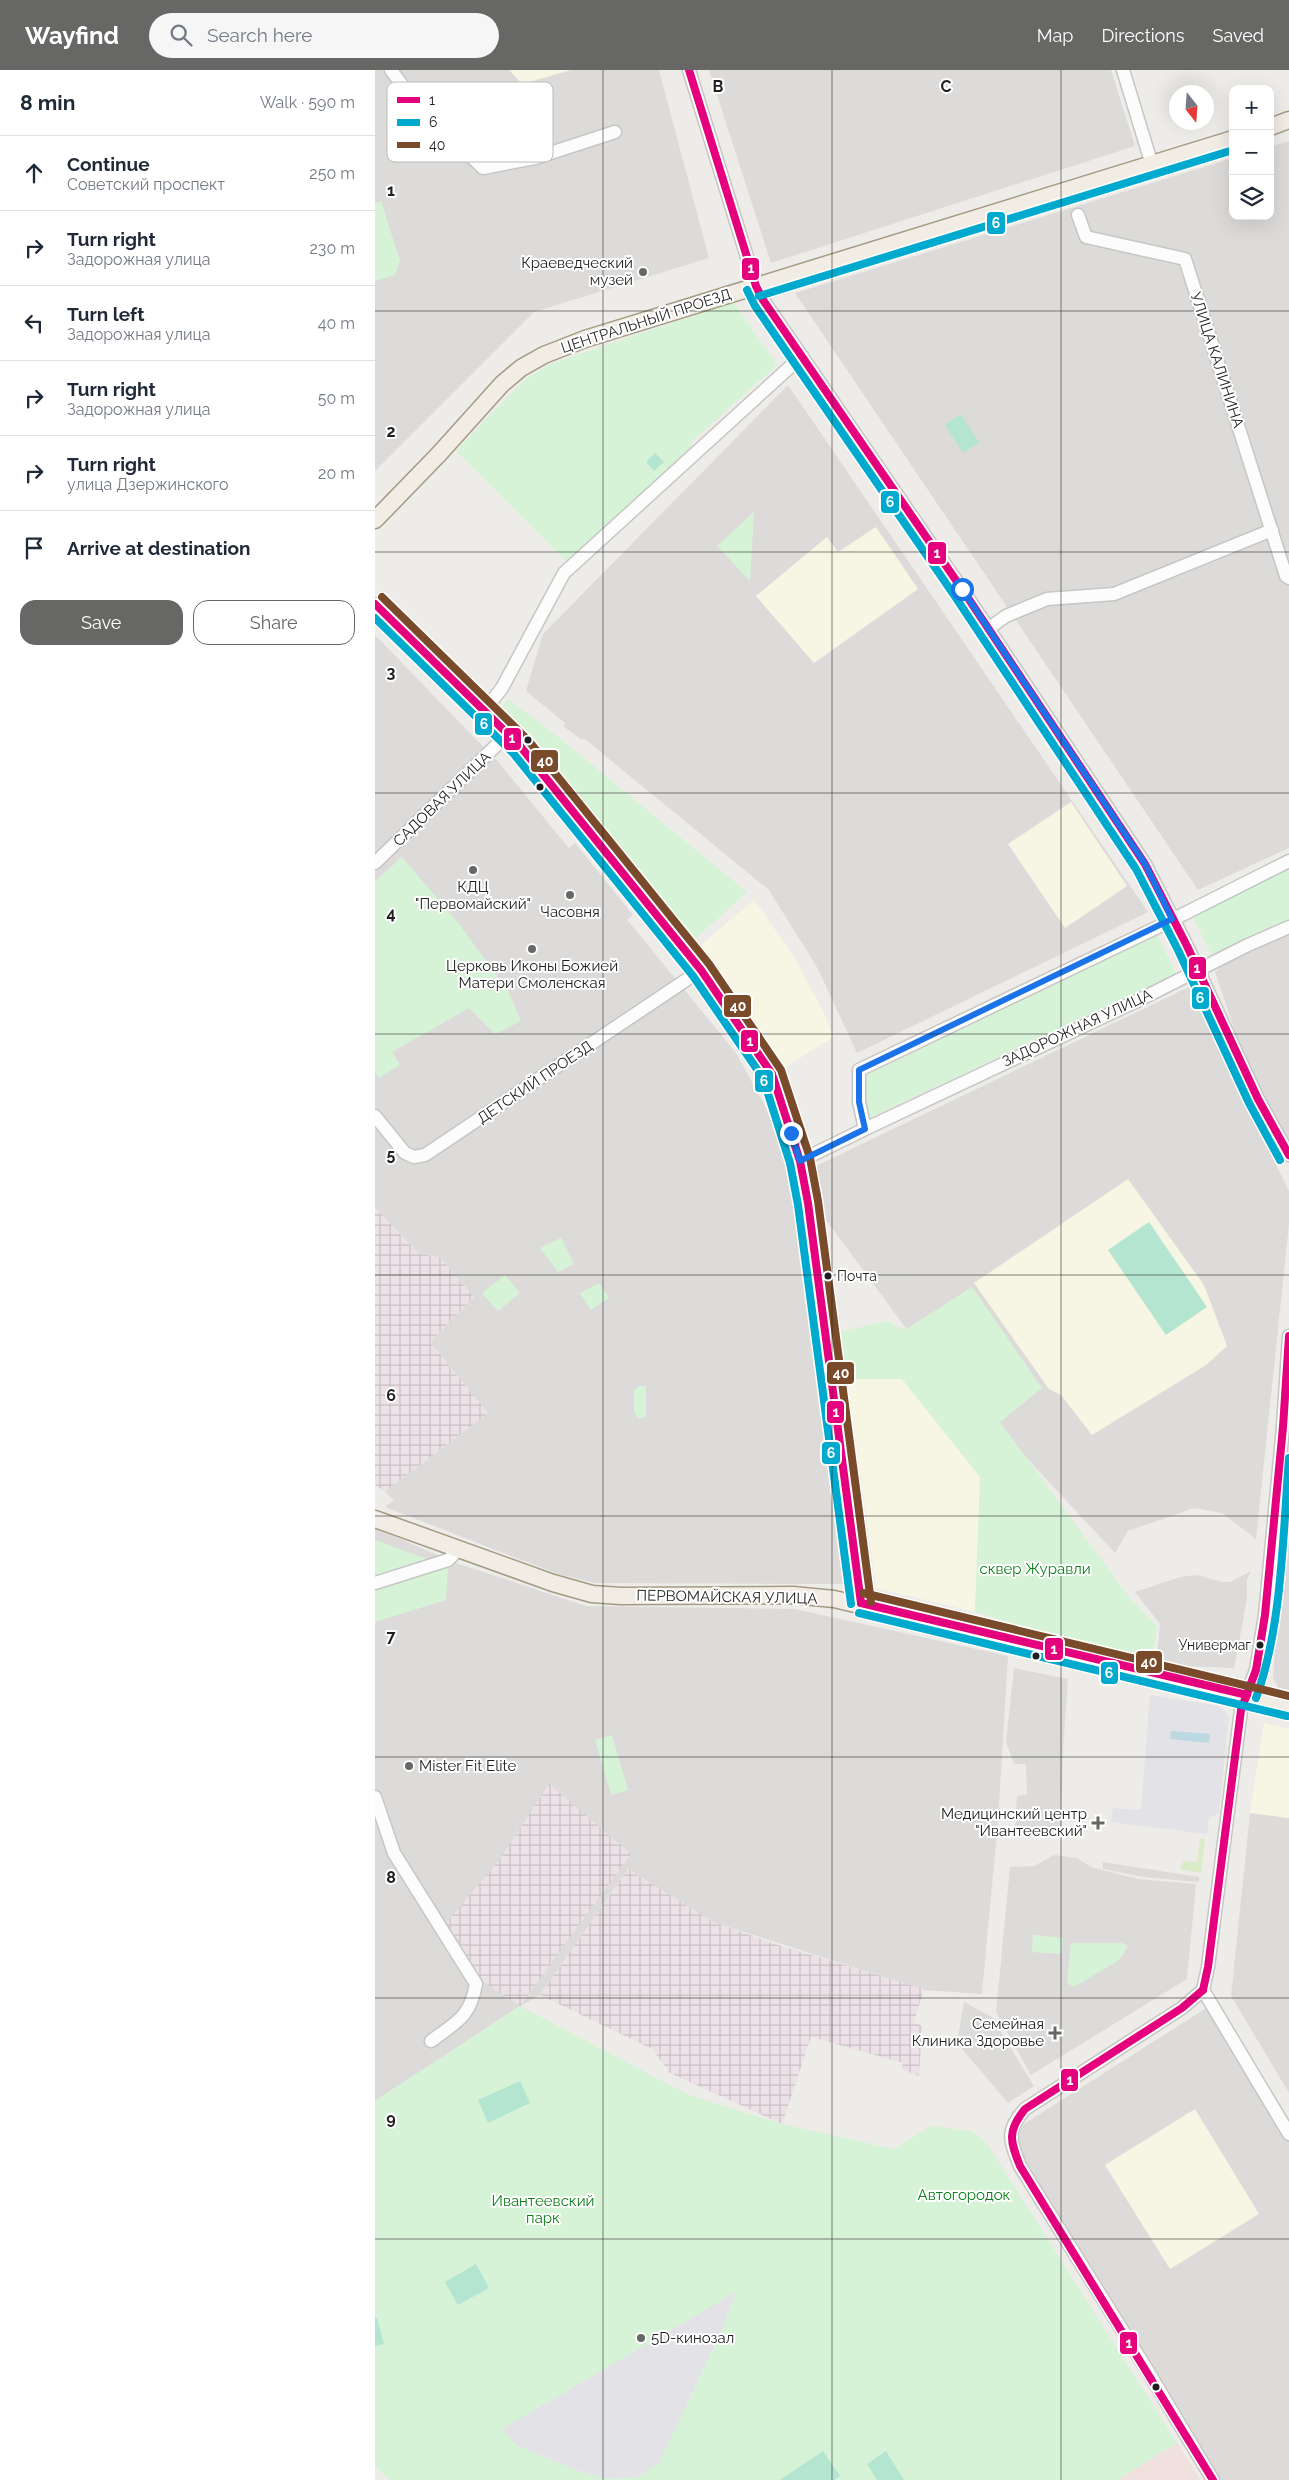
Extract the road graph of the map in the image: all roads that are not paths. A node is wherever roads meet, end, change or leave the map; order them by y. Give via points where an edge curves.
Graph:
1 (391, 70) edge
2 (689, 70) edge
3 (1123, 70) edge
4 (400, 82) edge
5 (1289, 120) edge
6 (1274, 126) edge
7 (615, 132) dead end
8 (1229, 140) edge
9 (553, 152) edge
10 (477, 162) edge
11 (514, 162) edge
12 (1152, 165) junction
13 (1078, 216) dead end
14 (756, 286) junction
15 (802, 356) junction
16 (375, 520) edge
17 (1272, 530) junction
18 (1289, 578) edge
19 (375, 604) edge
20 (988, 629) junction
21 (484, 711) junction
22 (508, 734) junction
23 (1289, 861) edge
24 (375, 863) edge
25 (1172, 919) junction
26 (1289, 927) edge
27 (701, 970) junction
28 (1198, 971) junction
29 (375, 1116) edge
30 (865, 1129) junction
31 (1289, 1155) edge
32 (800, 1161) junction
33 (1289, 1336) edge
34 (375, 1519) edge
35 (459, 1550) junction
36 (375, 1583) edge
37 (861, 1604) junction
38 (1247, 1695) junction
39 (1289, 1706) edge
40 (375, 1797) edge
41 (1203, 1990) junction
42 (431, 2041) dead end
43 (1289, 2134) edge
44 (1213, 2480) edge

1 - 4 street
2 - 14 street
3 - 12 street
5 - 6 main road
7 - 9 street
8 - 12 main road, ЦЕНТРАЛЬНЫЙ ПРОЕЗД
10 - 11 street via 483,168
12 - 14 main road, ЦЕНТРАЛЬНЫЙ ПРОЕЗД
13 - 17 street, УЛИЦА КАЛИНИНА via 1086,237 1185,259
14 - 15 street
14 - 16 main road, ЦЕНТРАЛЬНЫЙ ПРОЕЗД via 585,339 543,355 521,368 502,384
15 - 20 street
15 - 21 street via 565,573 502,688
17 - 18 street, УЛИЦА КАЛИНИНА
17 - 20 street via 1114,594 1047,599 1006,616
19 - 21 street
20 - 25 street via 1145,864
21 - 22 street
22 - 24 street, САДОВАЯ УЛИЦА
22 - 27 street
23 - 25 street
25 - 28 street
25 - 30 street via 859,1070 859,1102
26 - 28 street, ЗАДОРОЖНАЯ УЛИЦА via 1248,944
27 - 29 street, ДЕТСКИЙ ПРОЕЗД via 425,1155 414,1157 405,1153
27 - 32 street via 772,1074
28 - 30 street, ЗАДОРОЖНАЯ УЛИЦА
28 - 31 street via 1258,1099
30 - 32 street, ЗАДОРОЖНАЯ УЛИЦА
32 - 37 street
33 - 38 street via 1267,1598 1256,1670
34 - 35 main road, ПЕРВОМАЙСКАЯ УЛИЦА
35 - 36 street via 448,1560
35 - 37 main road, ПЕРВОМАЙСКАЯ УЛИЦА via 592,1594 793,1595
37 - 38 main road, ПЕРВОМАЙСКАЯ УЛИЦА
38 - 39 main road, ПЕРВОМАЙСКАЯ УЛИЦА
38 - 41 street via 1241,1710 1209,1966
40 - 42 street via 394,1852 476,1984 473,2003 467,2013
41 - 43 street
41 - 44 street via 1182,2008 1025,2109 1010,2133 1020,2166

